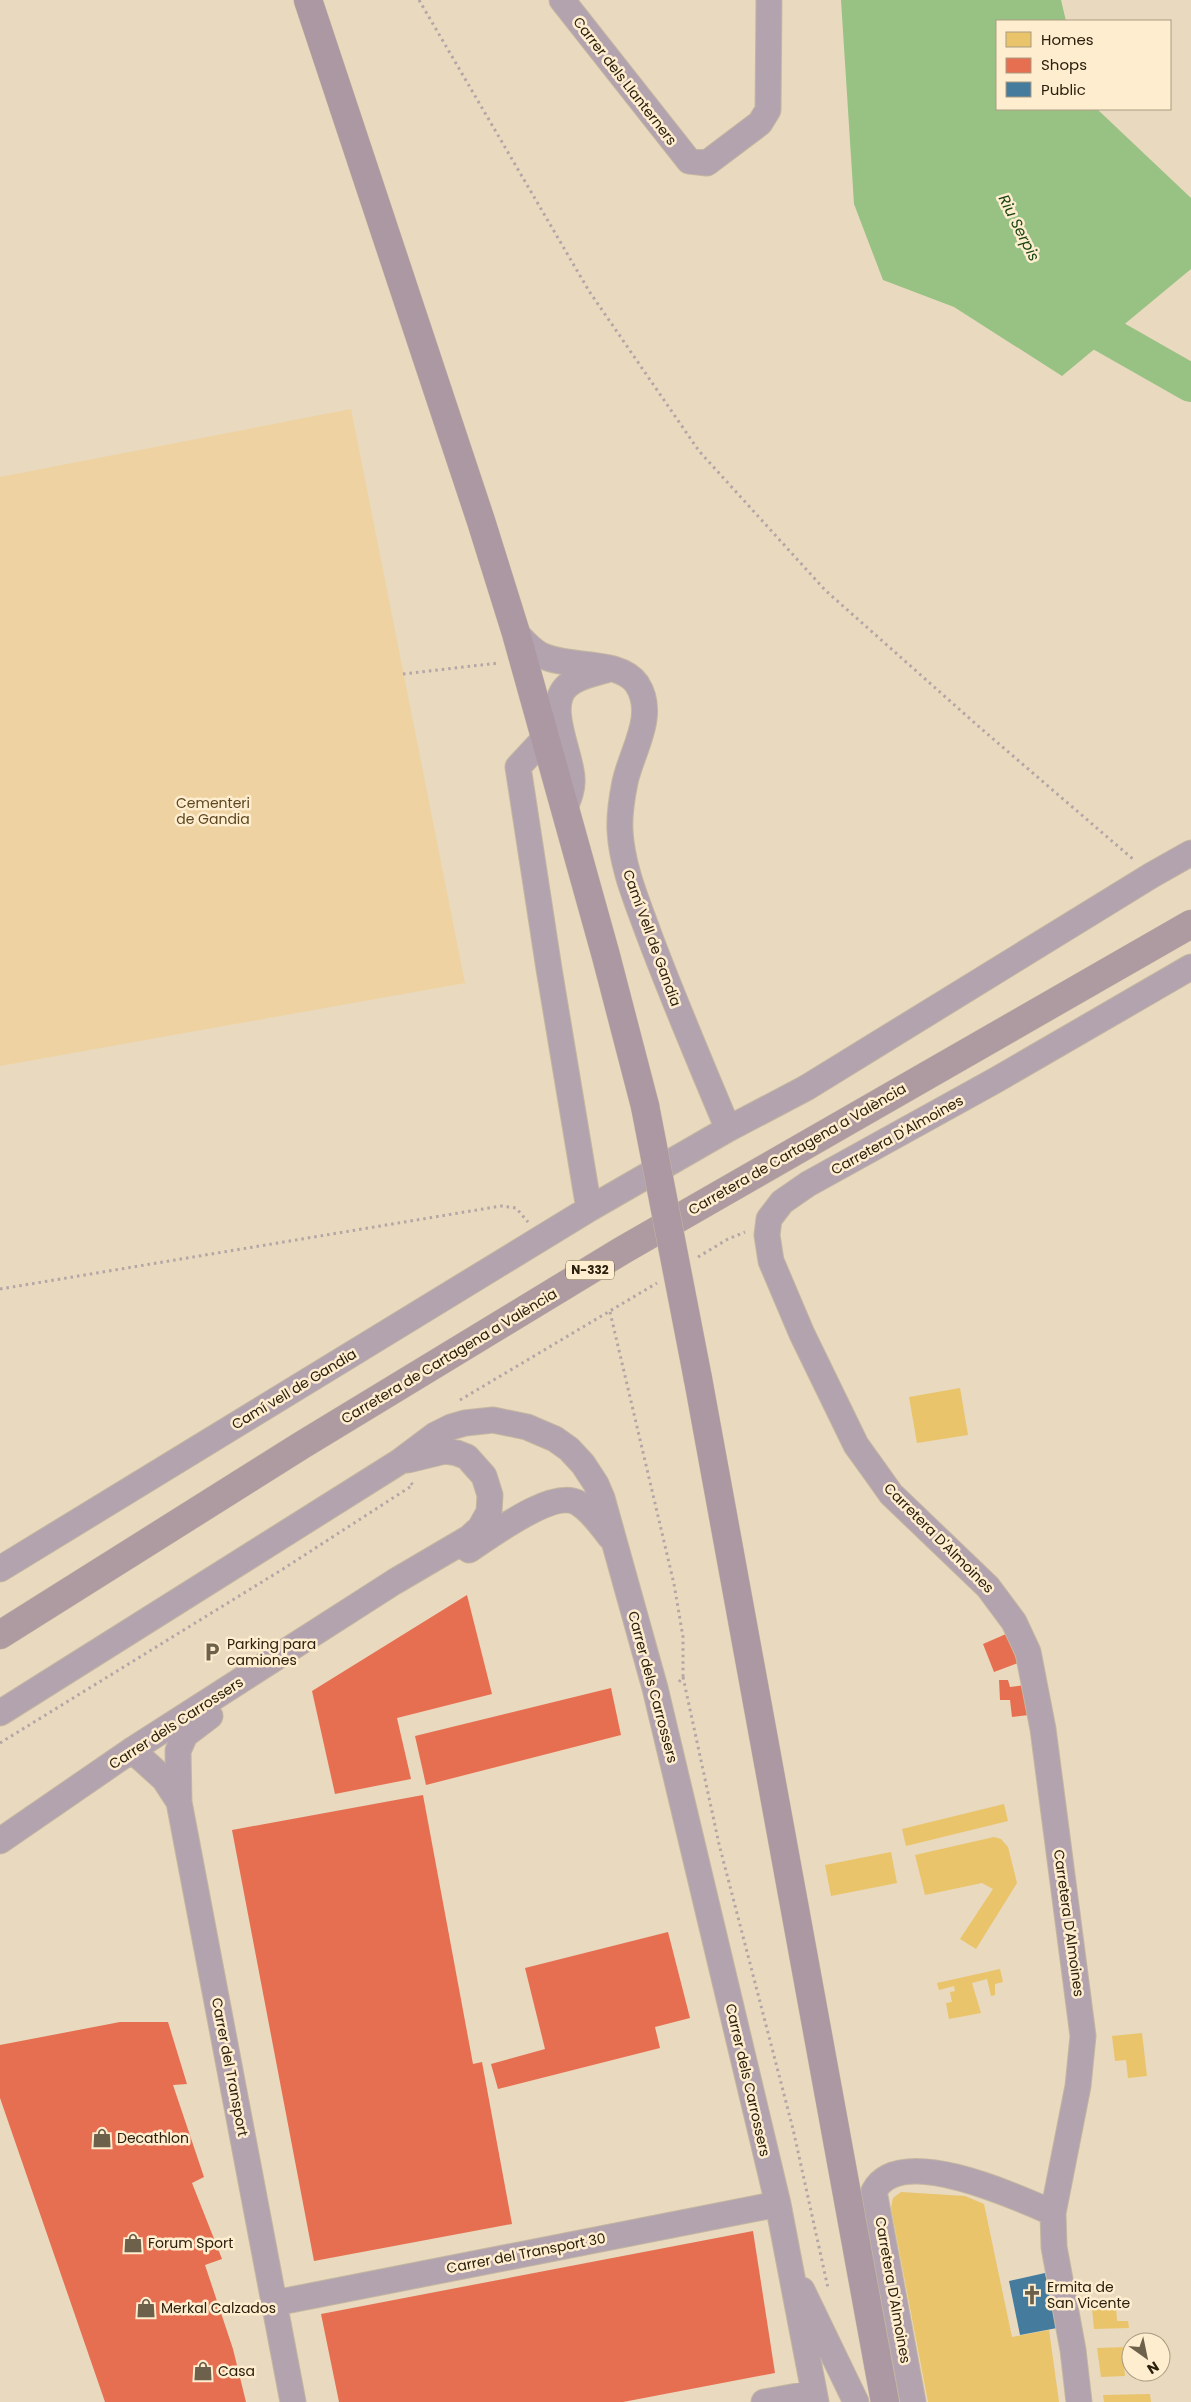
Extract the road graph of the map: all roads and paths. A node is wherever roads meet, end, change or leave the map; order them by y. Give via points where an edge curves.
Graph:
1 (308, 0) edge
2 (419, 0) edge
3 (562, 0) edge
4 (769, 0) edge
5 (516, 633) junction
6 (522, 660) junction
7 (611, 669) junction
8 (403, 674) dead end
9 (544, 739) junction
10 (565, 808) junction
11 (1191, 853) edge
12 (1152, 875) junction
13 (1191, 924) edge
14 (1191, 967) edge
15 (728, 1129) junction
16 (589, 1209) junction
17 (768, 1228) junction
18 (540, 1239) junction
19 (694, 1260) dead end
20 (661, 1280) dead end
21 (0, 1289) edge
22 (610, 1312) junction
23 (456, 1402) dead end
24 (399, 1462) junction
25 (413, 1485) dead end
26 (613, 1541) junction
27 (0, 1568) edge
28 (0, 1635) edge
29 (684, 1677) junction
30 (655, 1688) junction
31 (0, 1713) edge
32 (0, 1743) edge
33 (132, 1750) junction
34 (179, 1802) junction
35 (0, 1841) edge
36 (778, 2204) junction
37 (1053, 2213) junction
38 (790, 2266) junction
39 (829, 2294) dead end
40 (275, 2303) junction
41 (815, 2398) edge
42 (293, 2402) edge
43 (764, 2402) edge
44 (856, 2402) edge
45 (885, 2402) edge
46 (913, 2402) edge
47 (1079, 2402) edge

1 - 5 main road
2 - 12 path via 589,291 699,451 825,590
3 - 4 street, Carrer dels Llanterners via 689,161 708,163 760,123 768,110
5 - 6 main road
5 - 7 street, Camí Vell de Gandia via 531,648 553,660
6 - 8 path
6 - 9 main road
7 - 10 street via 574,680 562,692 558,716 572,779
7 - 15 street, Camí Vell de Gandia via 636,682 643,695 646,713 625,782 620,814 621,848 627,875 666,981
9 - 10 main road
9 - 16 street via 518,767
10 - 45 main road, bridge via 645,1106
11 - 12 street, Camí vell de Gandia
12 - 15 street, Camí vell de Gandia via 806,1088
13 - 28 highway, Carretera de Cartagena a València / N-332 via 623,1250 302,1445
14 - 17 street, Carretera D'Almoines via 808,1184 782,1202 769,1219
15 - 16 street, Camí vell de Gandia
16 - 18 street, Camí vell de Gandia
17 - 19 path via 754,1229 728,1239
17 - 37 street, Carretera D'Almoines via 771,1261 856,1445 892,1494 988,1586 1014,1622 1028,1652 1043,1729 1083,2036 1078,2086
18 - 21 path via 522,1213 516,1208 501,1206
18 - 27 street, Camí vell de Gandia
20 - 22 path
22 - 23 path
22 - 29 path via 674,1584 683,1637
24 - 26 street via 435,1435 465,1423 493,1420 527,1427 555,1439 583,1464 602,1498
24 - 31 street
24 - 33 street, Carrer dels Carrossers via 445,1451 466,1457 484,1476 490,1495 489,1512 480,1528 469,1538 394,1582
25 - 32 path
26 - 30 street, Carrer dels Carrossers
26 - 34 street, Carrer dels Carrossers via 578,1502 562,1499 542,1506 488,1537 196,1725 185,1735 178,1752
29 - 30 path via 676,1685
29 - 39 path via 719,1844 793,2129
30 - 36 street, Carrer dels Carrossers
33 - 34 street, Carrer del Transport via 164,1779
33 - 35 street, Carrer dels Carrossers
34 - 40 street, Carrer del Transport
36 - 38 street, Carrer dels Carrossers
36 - 40 street, Carrer del Transport 30
37 - 46 street, Carretera D'Almoines via 984,2184 937,2175 906,2172 878,2184 874,2191
37 - 47 street, Carretera D'Almoines via 1054,2247
38 - 41 street, Carrer dels Carrossers
38 - 44 street
40 - 42 street, Carrer del Transport
41 - 43 street

